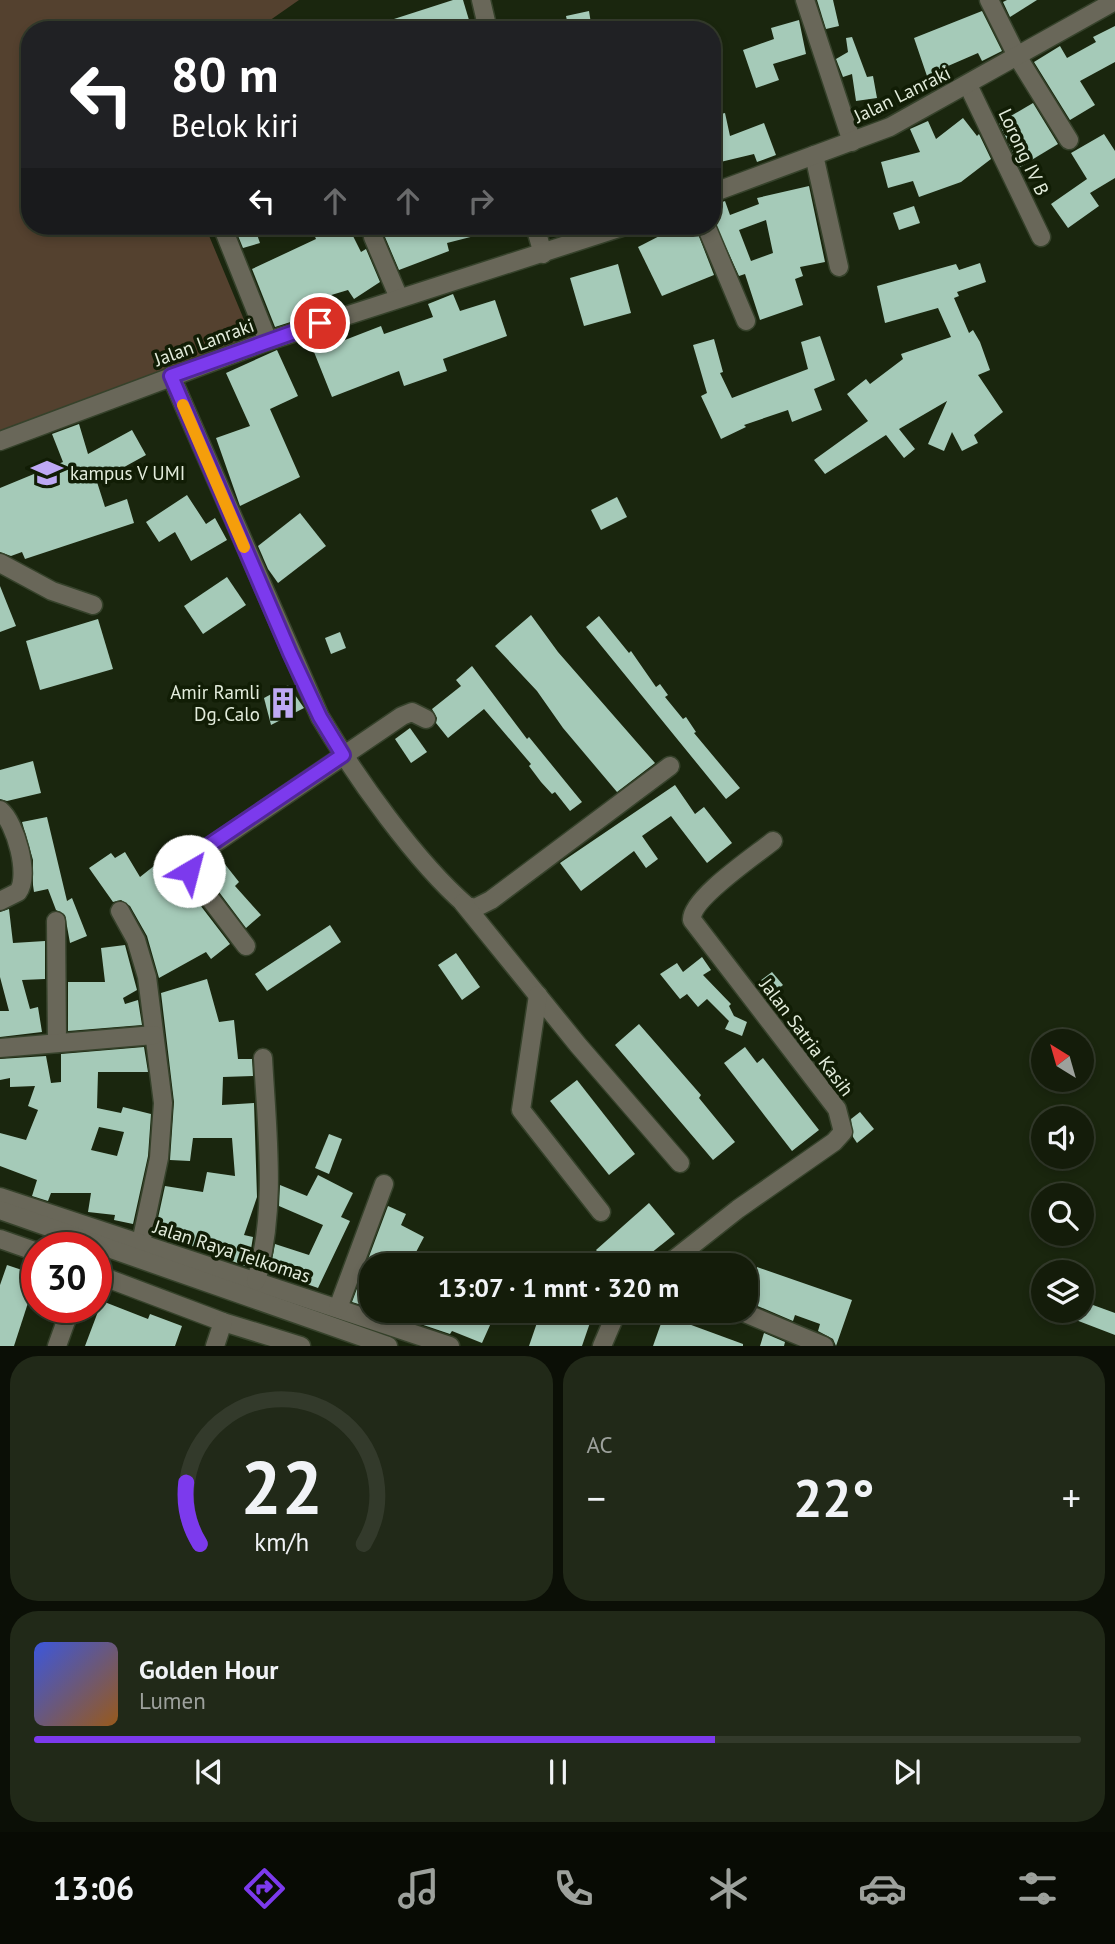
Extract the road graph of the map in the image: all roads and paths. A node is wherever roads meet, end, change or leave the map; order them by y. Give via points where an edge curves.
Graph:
1 (481, 0) edge
2 (805, 0) edge
3 (989, 0) edge
4 (1107, 5) edge
5 (486, 21) edge
6 (1017, 56) junction
7 (968, 85) junction
8 (1069, 140) dead end
9 (852, 142) junction
10 (814, 155) junction
11 (721, 190) edge
12 (226, 235) edge
13 (538, 235) edge
14 (599, 235) edge
15 (710, 235) edge
16 (373, 237) dead end
17 (1041, 237) dead end
18 (543, 254) junction
19 (839, 267) dead end
20 (399, 298) junction
21 (746, 321) dead end
22 (268, 341) junction
23 (171, 376) junction
24 (0, 441) edge
25 (0, 563) edge
26 (93, 605) dead end
27 (426, 719) dead end
28 (343, 755) junction
29 (670, 766) dead end
30 (0, 810) edge
31 (773, 841) dead end
32 (460, 900) junction
33 (0, 901) edge
34 (120, 911) dead end
35 (56, 921) dead end
36 (246, 946) dead end
37 (538, 995) junction
38 (154, 1035) junction
39 (57, 1043) junction
40 (0, 1048) edge
41 (263, 1058) dead end
42 (680, 1163) dead end
43 (384, 1184) dead end
44 (0, 1197) edge
45 (0, 1210) edge
46 (601, 1212) dead end
47 (0, 1238) edge
48 (21, 1246) edge
49 (140, 1250) junction
50 (682, 1253) edge
51 (112, 1280) edge
52 (256, 1281) junction
53 (338, 1308) junction
54 (758, 1318) edge
55 (223, 1322) junction
56 (65, 1323) edge
57 (612, 1323) edge
58 (57, 1346) edge
59 (215, 1346) edge
60 (301, 1346) edge
61 (388, 1346) edge
62 (450, 1346) edge
63 (602, 1346) edge
64 (824, 1346) edge

1 - 5 street
2 - 9 street
3 - 6 street
4 - 6 street, Jalan Lanraki
6 - 7 street, Jalan Lanraki
6 - 8 street
7 - 9 street, Jalan Lanraki
7 - 17 street, Lorong IV B
9 - 10 street, Jalan Lanraki
10 - 11 street, Jalan Lanraki
10 - 19 street
12 - 22 street
13 - 18 street
14 - 18 street, Jalan Lanraki
15 - 21 street
16 - 20 street
18 - 20 street, Jalan Lanraki
20 - 22 street, Jalan Lanraki
22 - 23 street, Jalan Lanraki
23 - 24 street, Jalan Lanraki
23 - 28 street via 290,653
25 - 26 street via 52,592
27 - 28 street via 409,712
28 - 32 street
28 - 36 street via 190,860 189,871
29 - 32 street via 491,900 475,908
30 - 33 street via 16,834 23,877 18,892
31 - 50 street, Jalan Satria Kasih via 700,900 692,919 837,1109 843,1132
32 - 37 street
34 - 38 street via 145,969
35 - 39 street
37 - 42 street
37 - 46 street via 521,1110
38 - 39 street
38 - 49 street via 163,1120
39 - 40 street
41 - 52 street via 268,1229
43 - 53 street
44 - 49 street, Jalan Raya Telkomas
45 - 49 street, Jalan Raya Telkomas
47 - 48 street
49 - 52 street, Jalan Raya Telkomas
49 - 61 street, Jalan Raya Telkomas
51 - 55 street
52 - 53 street, Jalan Raya Telkomas
53 - 62 street, Jalan Raya Telkomas
54 - 64 street
55 - 59 street
55 - 60 street
56 - 58 street
57 - 63 street

